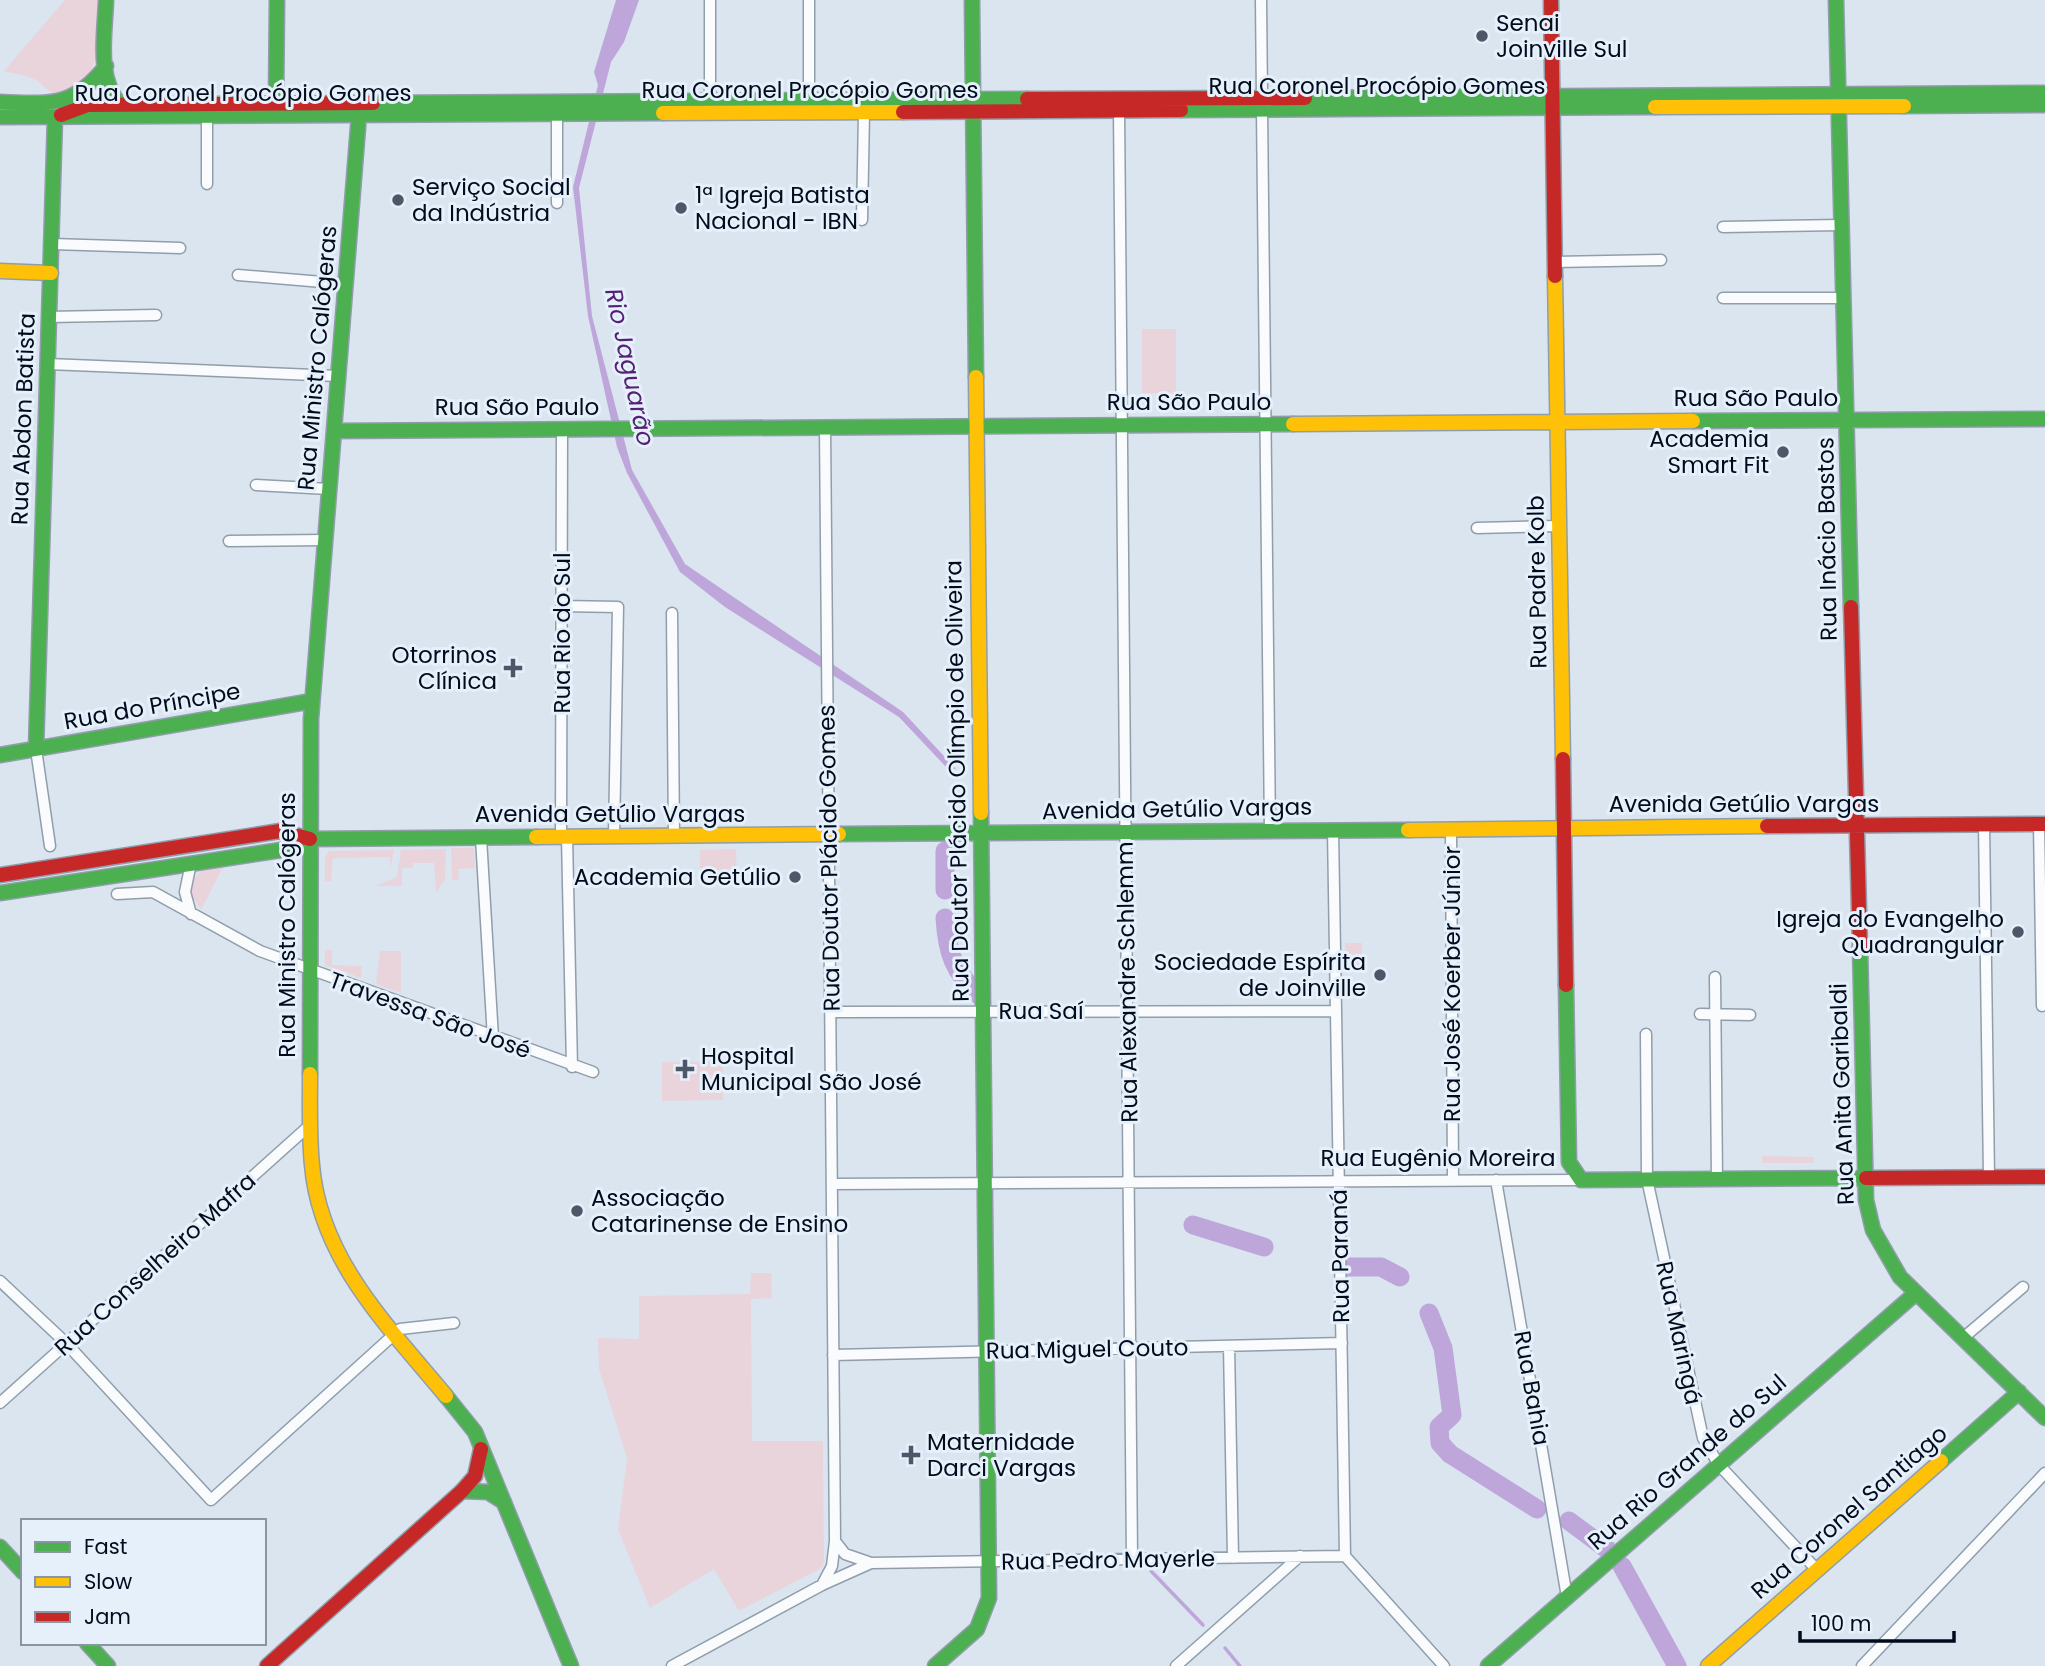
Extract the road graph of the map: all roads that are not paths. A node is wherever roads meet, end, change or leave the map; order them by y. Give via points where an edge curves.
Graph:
1 (106, 0) edge
2 (277, 0) edge
3 (710, 0) edge
4 (809, 0) edge
5 (972, 0) edge
6 (1261, 0) edge
7 (1551, 0) edge
8 (1836, 0) edge
9 (106, 66) junction
10 (2045, 93) edge
11 (1838, 100) junction
12 (809, 101) junction
13 (0, 102) edge
14 (710, 102) junction
15 (1552, 102) junction
16 (46, 103) junction
17 (276, 103) junction
18 (1262, 104) junction
19 (120, 105) junction
20 (2045, 105) edge
21 (973, 106) junction
22 (584, 108) junction
23 (609, 108) junction
24 (1119, 111) junction
25 (864, 113) junction
26 (557, 114) junction
27 (359, 116) junction
28 (0, 117) edge
29 (55, 117) junction
30 (207, 117) junction
31 (207, 184) dead end
32 (557, 203) dead end
33 (862, 220) dead end
34 (1841, 225) junction
35 (1723, 227) dead end
36 (51, 244) junction
37 (180, 248) dead end
38 (1661, 260) dead end
39 (1555, 262) junction
40 (0, 271) edge
41 (51, 273) junction
42 (238, 275) dead end
43 (346, 284) junction
44 (1723, 298) dead end
45 (1843, 298) junction
46 (156, 316) dead end
47 (48, 317) junction
48 (48, 363) junction
49 (338, 376) junction
50 (2045, 419) edge
51 (1846, 421) junction
52 (1558, 422) junction
53 (1265, 425) junction
54 (976, 426) junction
55 (1122, 426) junction
56 (825, 428) junction
57 (562, 429) junction
58 (334, 431) junction
59 (256, 485) dead end
60 (329, 489) junction
61 (1559, 526) junction
62 (1477, 528) dead end
63 (229, 541) dead end
64 (324, 541) junction
65 (562, 606) junction
66 (672, 614) dead end
67 (312, 701) junction
68 (36, 749) junction
69 (0, 755) edge
70 (1984, 824) junction
71 (2042, 824) edge
72 (1857, 826) junction
73 (1564, 828) junction
74 (1451, 829) junction
75 (1334, 830) junction
76 (1270, 831) junction
77 (1125, 832) junction
78 (981, 833) junction
79 (828, 835) junction
80 (614, 836) junction
81 (674, 836) junction
82 (564, 837) junction
83 (481, 838) junction
84 (310, 839) junction
85 (50, 846) dead end
86 (191, 863) junction
87 (0, 875) edge
88 (0, 893) edge
89 (117, 894) dead end
90 (191, 914) junction
91 (310, 971) junction
92 (1715, 977) dead end
93 (2042, 1006) dead end
94 (1336, 1010) junction
95 (1127, 1011) junction
96 (830, 1012) junction
97 (983, 1012) junction
98 (1700, 1014) dead end
99 (1715, 1014) junction
100 (1750, 1015) dead end
101 (1646, 1034) dead end
102 (493, 1038) junction
103 (572, 1067) junction
104 (593, 1072) dead end
105 (310, 1125) junction
106 (1569, 1162) junction
107 (1989, 1177) junction
108 (2045, 1177) edge
109 (1866, 1178) junction
110 (1647, 1179) junction
111 (1717, 1179) junction
112 (1453, 1180) junction
113 (1496, 1180) junction
114 (1558, 1180) junction
115 (1581, 1180) junction
116 (1339, 1181) junction
117 (1129, 1182) junction
118 (984, 1183) junction
119 (832, 1184) junction
120 (0, 1281) edge
121 (2023, 1287) dead end
122 (1916, 1293) junction
123 (454, 1323) dead end
124 (393, 1336) junction
125 (1963, 1338) junction
126 (66, 1343) junction
127 (1342, 1343) junction
128 (1229, 1346) junction
129 (1130, 1348) junction
130 (986, 1352) junction
131 (833, 1355) junction
132 (2019, 1392) junction
133 (0, 1403) edge
134 (2045, 1418) edge
135 (481, 1447) junction
136 (1719, 1465) junction
137 (2045, 1473) edge
138 (462, 1491) junction
139 (504, 1502) junction
140 (835, 1541) junction
141 (0, 1547) edge
142 (1300, 1556) junction
143 (1345, 1556) junction
144 (1233, 1558) junction
145 (1132, 1559) junction
146 (988, 1562) junction
147 (871, 1563) junction
148 (21, 1570) edge
149 (1817, 1570) junction
150 (822, 1585) junction
151 (1567, 1597) junction
152 (89, 1645) edge
153 (107, 1666) edge
154 (267, 1666) edge
155 (571, 1666) edge
156 (671, 1666) edge
157 (935, 1666) edge
158 (1176, 1666) edge
159 (1444, 1666) edge
160 (1488, 1666) edge
161 (1708, 1666) edge
162 (1862, 1666) edge

1 - 9 main road
2 - 17 main road
3 - 14 street
4 - 12 street
5 - 21 main road, Rua Doutor Plácido Olímpio de Oliveira
6 - 18 street
7 - 15 main road, Rua Padre Kolb
8 - 11 main road, Rua Inácio Bastos
9 - 16 main road via 83,94
9 - 19 main road via 109,91
10 - 11 main road, Rua Coronel Procópio Gomes
11 - 15 main road, Rua Coronel Procópio Gomes
11 - 20 main road, Rua Coronel Procópio Gomes
11 - 34 main road, Rua Inácio Bastos
12 - 14 main road, Rua Coronel Procópio Gomes
12 - 21 main road, Rua Coronel Procópio Gomes
13 - 16 main road
14 - 23 main road, Rua Coronel Procópio Gomes
15 - 18 main road, Rua Coronel Procópio Gomes
15 - 39 main road, Rua Padre Kolb
16 - 29 main road
17 - 19 main road, Rua Coronel Procópio Gomes
17 - 22 main road, Rua Coronel Procópio Gomes
18 - 21 main road, Rua Coronel Procópio Gomes
18 - 24 main road, Rua Coronel Procópio Gomes
18 - 53 street
19 - 29 main road, Rua Coronel Procópio Gomes via 80,106
21 - 24 main road, Rua Coronel Procópio Gomes
21 - 25 main road, Rua Coronel Procópio Gomes
21 - 54 main road, Rua Doutor Plácido Olímpio de Oliveira
22 - 23 main road, Rua Coronel Procópio Gomes
22 - 26 main road, Rua Coronel Procópio Gomes
23 - 25 main road, Rua Coronel Procópio Gomes
24 - 55 street, Rua Alexandre Schlemm
25 - 33 street
26 - 27 main road, Rua Coronel Procópio Gomes
26 - 32 street
27 - 30 main road, Rua Coronel Procópio Gomes
27 - 43 main road, Rua Ministro Calógeras
28 - 29 main road
29 - 30 main road, Rua Coronel Procópio Gomes
29 - 36 main road, Rua Abdon Batista
30 - 31 street
34 - 35 street
34 - 45 main road, Rua Inácio Bastos
36 - 37 street
36 - 41 main road, Rua Abdon Batista
38 - 39 street
39 - 52 main road, Rua Padre Kolb
40 - 41 main road
41 - 47 main road, Rua Abdon Batista
42 - 43 street
43 - 49 main road, Rua Ministro Calógeras
44 - 45 street
45 - 51 main road, Rua Inácio Bastos
46 - 47 street
47 - 48 main road, Rua Abdon Batista
48 - 49 street
48 - 68 main road, Rua Abdon Batista
49 - 58 main road, Rua Ministro Calógeras
50 - 51 main road, Rua São Paulo
51 - 52 main road, Rua São Paulo
51 - 72 main road, Rua Inácio Bastos
52 - 53 main road, Rua São Paulo
52 - 61 main road, Rua Padre Kolb
53 - 55 main road, Rua São Paulo
53 - 76 street
54 - 55 main road, Rua São Paulo
54 - 56 main road, Rua São Paulo
54 - 78 main road, Rua Doutor Plácido Olímpio de Oliveira
55 - 77 street, Rua Alexandre Schlemm
56 - 57 main road, Rua São Paulo
56 - 79 street, Rua Doutor Plácido Gomes
57 - 58 main road, Rua São Paulo
57 - 65 street, Rua Rio do Sul
58 - 60 main road, Rua Ministro Calógeras
59 - 60 street
60 - 64 main road, Rua Ministro Calógeras
61 - 62 street
61 - 73 main road, Rua Padre Kolb
63 - 64 street
64 - 67 main road, Rua Ministro Calógeras
65 - 80 street via 618,607
65 - 82 street, Rua Rio do Sul
66 - 81 street
67 - 68 main road, Rua do Príncipe
67 - 84 main road, Rua Ministro Calógeras
68 - 69 main road, Rua do Príncipe
68 - 85 street, Rua Abdon Batista
70 - 71 main road, Avenida Getúlio Vargas
70 - 72 main road, Avenida Getúlio Vargas
70 - 107 street
71 - 93 street
72 - 73 main road, Avenida Getúlio Vargas
72 - 109 main road, Rua Anita Garibaldi
73 - 74 main road, Avenida Getúlio Vargas
73 - 106 main road, Rua Padre Kolb
74 - 75 main road, Avenida Getúlio Vargas
74 - 112 street, Rua José Koerber Júnior
75 - 76 main road, Avenida Getúlio Vargas
75 - 94 street, Rua Paraná
76 - 77 main road, Avenida Getúlio Vargas
77 - 78 main road, Avenida Getúlio Vargas
77 - 95 street, Rua Alexandre Schlemm
78 - 79 main road, Avenida Getúlio Vargas
78 - 97 main road, Rua Doutor Plácido Olímpio de Oliveira
79 - 81 main road, Avenida Getúlio Vargas
79 - 96 street, Rua Doutor Plácido Gomes
80 - 81 main road, Avenida Getúlio Vargas
80 - 82 main road, Avenida Getúlio Vargas
82 - 83 main road, Avenida Getúlio Vargas
82 - 103 street, Rua Rio do Sul
83 - 84 main road, Avenida Getúlio Vargas
83 - 102 street
84 - 86 main road via 281,850
84 - 87 main road via 280,831
84 - 91 main road, Rua Ministro Calógeras
86 - 88 main road
86 - 90 street via 185,892
89 - 90 street, Travessa São José via 148,890
90 - 91 street, Travessa São José via 233,939
91 - 102 street, Travessa São José
91 - 105 main road, Rua Ministro Calógeras
92 - 99 street
94 - 95 street, Rua Saí
94 - 116 street, Rua Paraná
95 - 97 street, Rua Saí
95 - 117 street, Rua Alexandre Schlemm
96 - 97 street, Rua Saí
96 - 119 street, Rua Doutor Plácido Gomes
97 - 118 main road, Rua Doutor Plácido Olímpio de Oliveira
98 - 99 street
99 - 100 street
99 - 111 street
101 - 110 street, Rua Maringá
102 - 103 street, Travessa São José
103 - 104 street, Travessa São José
105 - 124 main road, Rua Ministro Calógeras via 316,1190 328,1234 352,1282
105 - 126 street, Rua Conselheiro Mafra
106 - 114 street
106 - 115 main road
107 - 108 main road, Rua Eugênio Moreira
107 - 109 main road, Rua Eugênio Moreira
109 - 111 main road, Rua Eugênio Moreira
109 - 122 main road, Rua Anita Garibaldi via 1873,1230 1889,1262
110 - 111 main road, Rua Eugênio Moreira
110 - 115 main road, Rua Eugênio Moreira
110 - 136 street, Rua Maringá via 1698,1420
112 - 113 street, Rua Eugênio Moreira
112 - 116 street, Rua Eugênio Moreira
113 - 114 street, Rua Eugênio Moreira
113 - 151 street, Rua Bahia
114 - 115 street, Rua Eugênio Moreira
116 - 117 street, Rua Eugênio Moreira
116 - 127 street, Rua Paraná
117 - 118 street, Rua Eugênio Moreira
117 - 129 street, Rua Alexandre Schlemm
118 - 119 street, Rua Eugênio Moreira
118 - 130 main road, Rua Doutor Plácido Olímpio de Oliveira
119 - 131 street, Rua Doutor Plácido Gomes
120 - 126 street
121 - 125 street
122 - 125 main road, Rua Anita Garibaldi
122 - 136 main road, Rua Rio Grande do Sul
123 - 124 street via 405,1327
124 - 126 street via 211,1500
124 - 135 main road, Rua Ministro Calógeras via 467,1419
125 - 132 main road, Rua Anita Garibaldi
126 - 133 street, Rua Conselheiro Mafra
127 - 128 street, Rua Miguel Couto
127 - 143 street, Rua Paraná
128 - 129 street, Rua Miguel Couto
128 - 144 street
129 - 130 street, Rua Miguel Couto
129 - 145 street, Rua Alexandre Schlemm
130 - 131 street, Rua Miguel Couto
130 - 146 main road, Rua Doutor Plácido Olímpio de Oliveira
131 - 140 street, Rua Doutor Plácido Gomes
132 - 134 main road, Rua Anita Garibaldi
132 - 149 main road, Rua Coronel Santiago
135 - 138 main road via 475,1476
135 - 139 main road, Rua Ministro Calógeras
136 - 149 street, Rua Maringá
136 - 151 main road, Rua Rio Grande do Sul
137 - 162 street
138 - 139 main road via 488,1492
138 - 154 main road
139 - 155 main road, Rua Ministro Calógeras
140 - 147 street via 845,1554
140 - 150 street, Rua Doutor Plácido Gomes via 832,1566
141 - 148 main road
142 - 143 street, Rua Pedro Mayerle
142 - 144 street, Rua Pedro Mayerle
142 - 158 street
143 - 159 street
144 - 145 street, Rua Pedro Mayerle
145 - 146 street, Rua Pedro Mayerle
146 - 147 street, Rua Pedro Mayerle
146 - 157 main road, Rua Doutor Plácido Olímpio de Oliveira via 985,1621
147 - 150 street
149 - 161 main road, Rua Coronel Santiago
150 - 156 street
151 - 160 main road, Rua Rio Grande do Sul
152 - 153 main road

